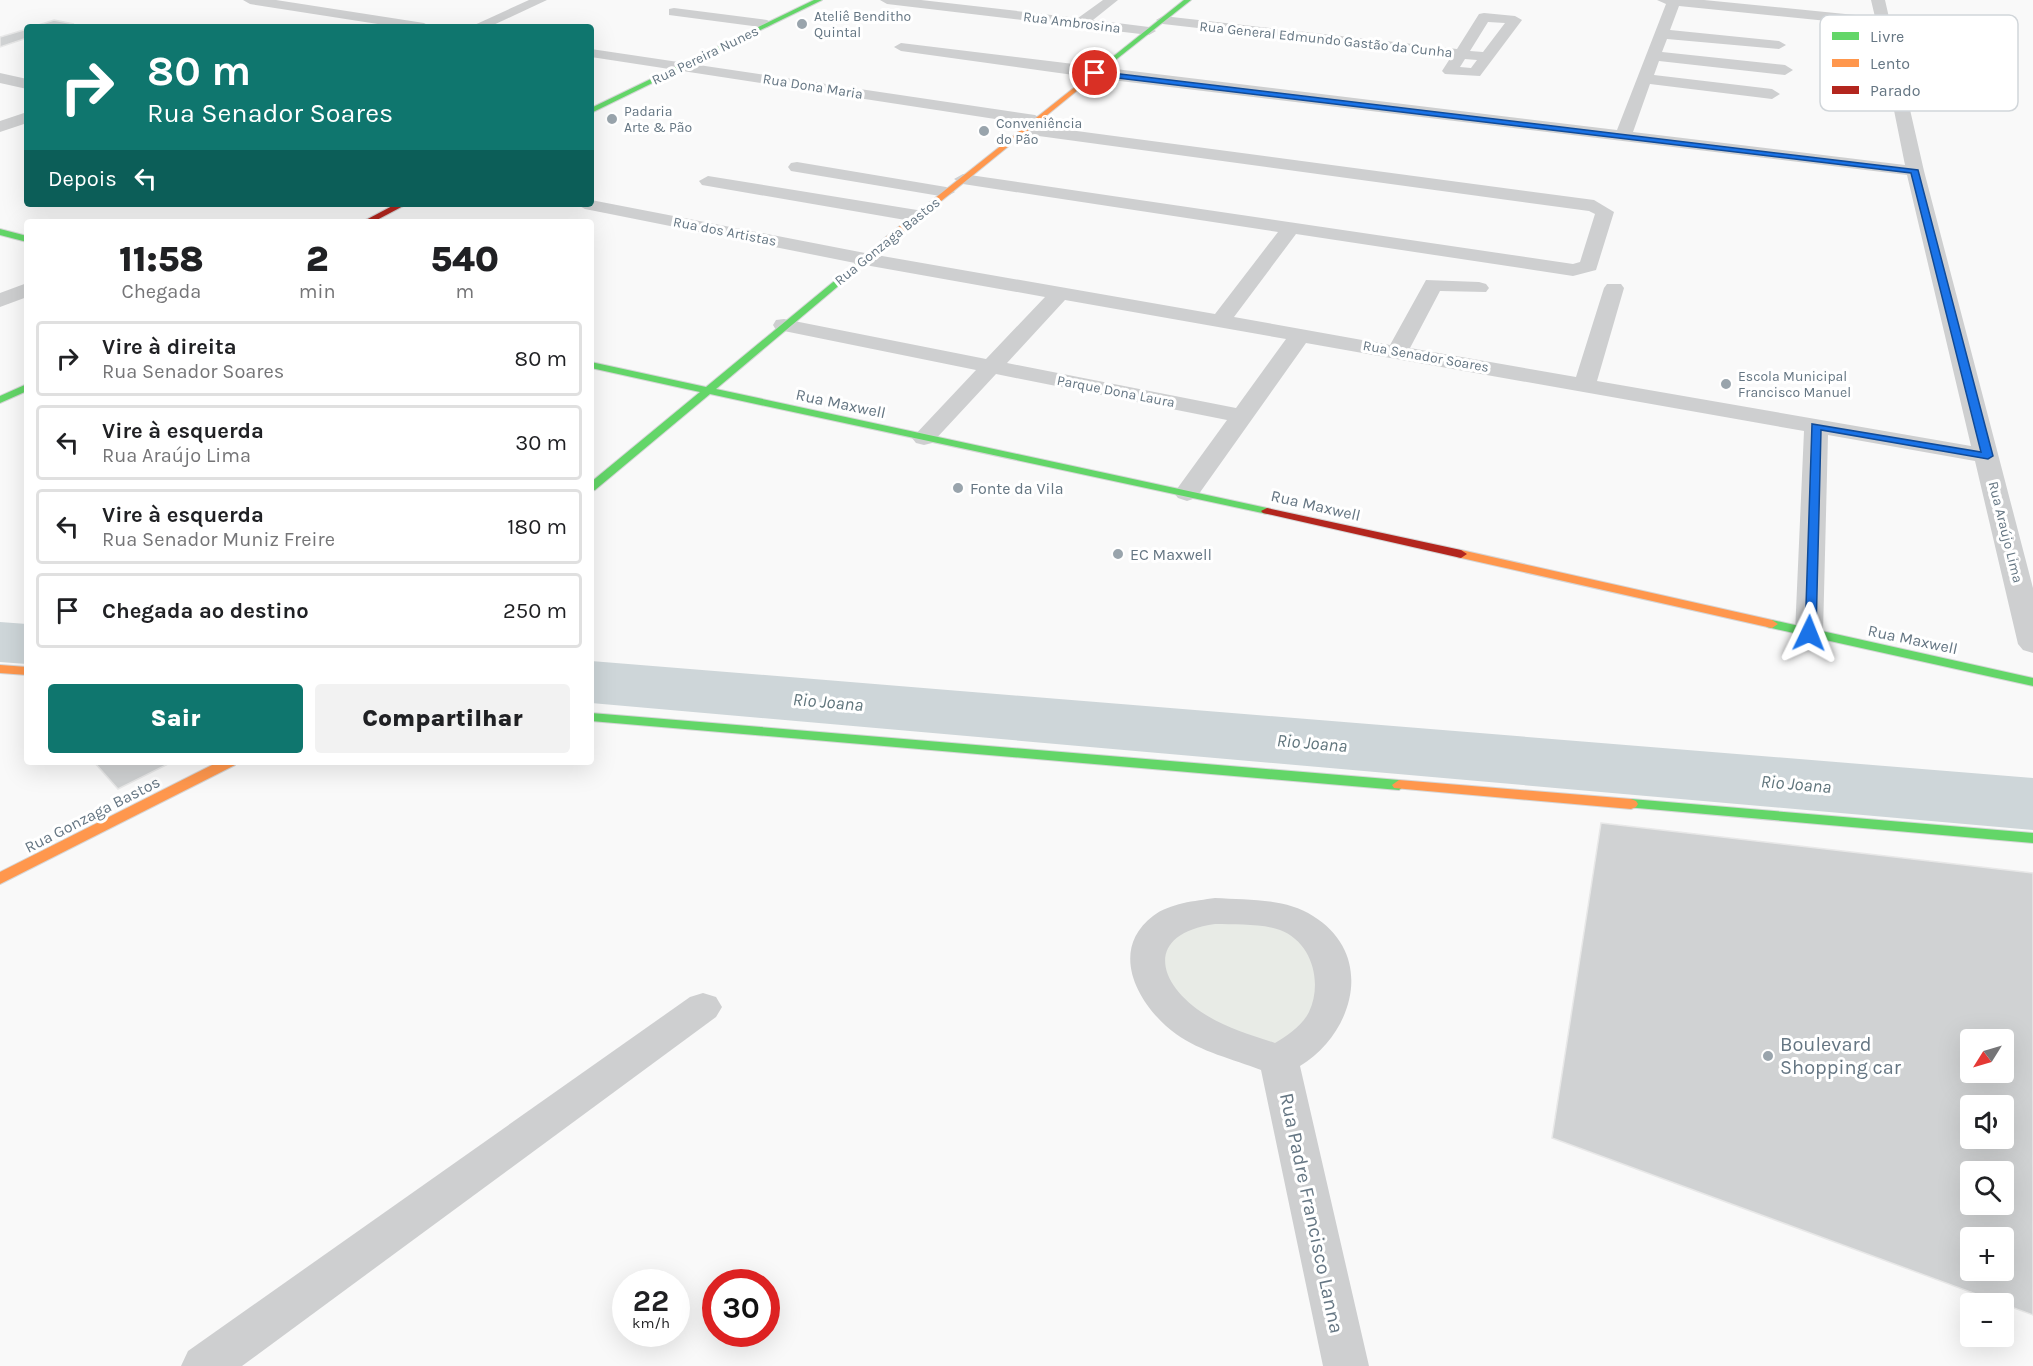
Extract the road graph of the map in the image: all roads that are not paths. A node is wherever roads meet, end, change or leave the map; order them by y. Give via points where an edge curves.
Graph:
1 (250, 0) edge
2 (540, 0) edge
3 (819, 0) edge
4 (887, 0) edge
5 (1110, 0) edge
6 (1188, 0) edge
7 (1878, 0) edge
8 (1669, 1) edge
9 (354, 3) dead end
10 (328, 12) junction
11 (674, 12) dead end
12 (1881, 15) edge
13 (1820, 16) edge
14 (1163, 20) junction
15 (301, 21) dead end
16 (1081, 23) junction
17 (405, 24) edge
18 (484, 24) edge
19 (767, 24) junction
20 (1149, 31) junction
21 (1662, 34) junction
22 (1779, 45) dead end
23 (901, 47) dead end
24 (594, 52) edge
25 (1462, 54) junction
26 (1654, 56) junction
27 (1488, 57) junction
28 (679, 66) junction
29 (1785, 70) dead end
30 (1095, 73) junction
31 (0, 78) edge
32 (1645, 79) junction
33 (24, 83) edge
34 (1772, 94) dead end
35 (594, 109) edge
36 (1902, 111) edge
37 (24, 118) edge
38 (1029, 124) junction
39 (0, 127) edge
40 (1623, 137) junction
41 (797, 167) dead end
42 (1915, 171) junction
43 (963, 179) junction
44 (708, 181) dead end
45 (946, 192) junction
46 (594, 206) edge
47 (398, 207) edge
48 (917, 216) junction
49 (372, 219) edge
50 (0, 232) edge
51 (1287, 233) dead end
52 (24, 237) edge
53 (865, 259) junction
54 (1479, 288) dead end
55 (1614, 288) dead end
56 (24, 290) edge
57 (1060, 293) junction
58 (0, 301) edge
59 (1221, 320) junction
60 (784, 325) junction
61 (1300, 334) junction
62 (1398, 351) junction
63 (594, 366) edge
64 (992, 366) junction
65 (1585, 384) junction
66 (24, 388) edge
67 (707, 391) junction
68 (0, 400) edge
69 (1241, 416) junction
70 (1816, 426) junction
71 (924, 438) junction
72 (1988, 456) junction
73 (594, 485) edge
74 (1187, 493) junction
75 (1809, 633) junction
76 (2033, 644) edge
77 (0, 669) edge
78 (24, 671) edge
79 (2033, 682) edge
80 (594, 717) edge
81 (224, 765) edge
82 (2033, 838) edge
83 (0, 879) edge
84 (703, 1007) dead end
85 (1279, 1060) junction
86 (204, 1366) edge
87 (1346, 1366) edge

1 - 10 street
2 - 18 street
3 - 19 main road, Rua Pereira Nunes
4 - 16 street, Rua Ambrosina
5 - 16 street
6 - 14 main road, Rua Gonzaga Bastos
7 - 12 street, Rua Araújo Lima
8 - 13 street
8 - 21 street
9 - 10 street
10 - 15 street
10 - 17 street
11 - 19 street
14 - 20 main road, Rua Gonzaga Bastos
14 - 25 street, Rua General Edmundo Gastão da Cunha
16 - 20 street, Rua Ambrosina
19 - 28 main road, Rua Pereira Nunes
20 - 30 main road, Rua Gonzaga Bastos
21 - 22 street
21 - 26 street
23 - 30 street
24 - 28 street, Rua Dona Maria
25 - 27 street, Rua General Edmundo Gastão da Cunha
25 - 27 street via 1450,71 1473,74
25 - 27 street via 1484,17 1515,20
26 - 29 street
26 - 32 street
28 - 35 main road, Rua Pereira Nunes
28 - 38 street, Rua Dona Maria
30 - 38 main road, Rua Gonzaga Bastos
30 - 40 street
31 - 33 street
32 - 34 street
32 - 40 street
36 - 42 street, Rua Araújo Lima
37 - 39 street
38 - 43 main road, Rua Gonzaga Bastos
38 - 43 street, Rua Dona Maria via 1594,206 1605,212 1589,266 1573,270
40 - 42 street
41 - 45 street
42 - 72 street, Rua Araújo Lima
43 - 45 main road, Rua Gonzaga Bastos
44 - 48 street
45 - 48 main road, Rua Gonzaga Bastos
46 - 53 street, Rua dos Artistas
47 - 49 main road
48 - 53 main road, Rua Gonzaga Bastos
50 - 52 main road
51 - 59 street
53 - 57 street, Rua Senador Soares
53 - 60 main road, Rua Gonzaga Bastos
54 - 62 street via 1433,284
55 - 65 street
56 - 58 street
57 - 59 street, Rua Senador Soares
57 - 64 street
59 - 61 street, Rua Senador Soares
60 - 64 street, Parque Dona Laura
60 - 67 main road, Rua Gonzaga Bastos
61 - 62 street, Rua Senador Soares
61 - 69 street
62 - 65 street, Rua Senador Soares
63 - 67 main road, Rua Maxwell
64 - 69 street, Parque Dona Laura
64 - 71 street
65 - 70 street, Rua Senador Soares
66 - 68 main road
67 - 71 main road, Rua Maxwell
67 - 73 main road, Rua Gonzaga Bastos
69 - 74 street
70 - 72 street, Rua Senador Soares
70 - 75 street
71 - 74 main road, Rua Maxwell
72 - 76 street, Rua Araújo Lima
74 - 75 main road, Rua Maxwell
75 - 79 main road, Rua Maxwell
77 - 78 main road
80 - 82 main road
81 - 83 main road, Rua Gonzaga Bastos
84 - 86 street
85 - 85 street via 1307,1042 1333,999 1334,973 1317,939 1299,924 1275,917 1215,911 1195,912 1173,920 1153,935 1146,956 1150,978 1163,1001 1190,1024 1221,1040
85 - 87 street, Rua Padre Francisco Lanna

